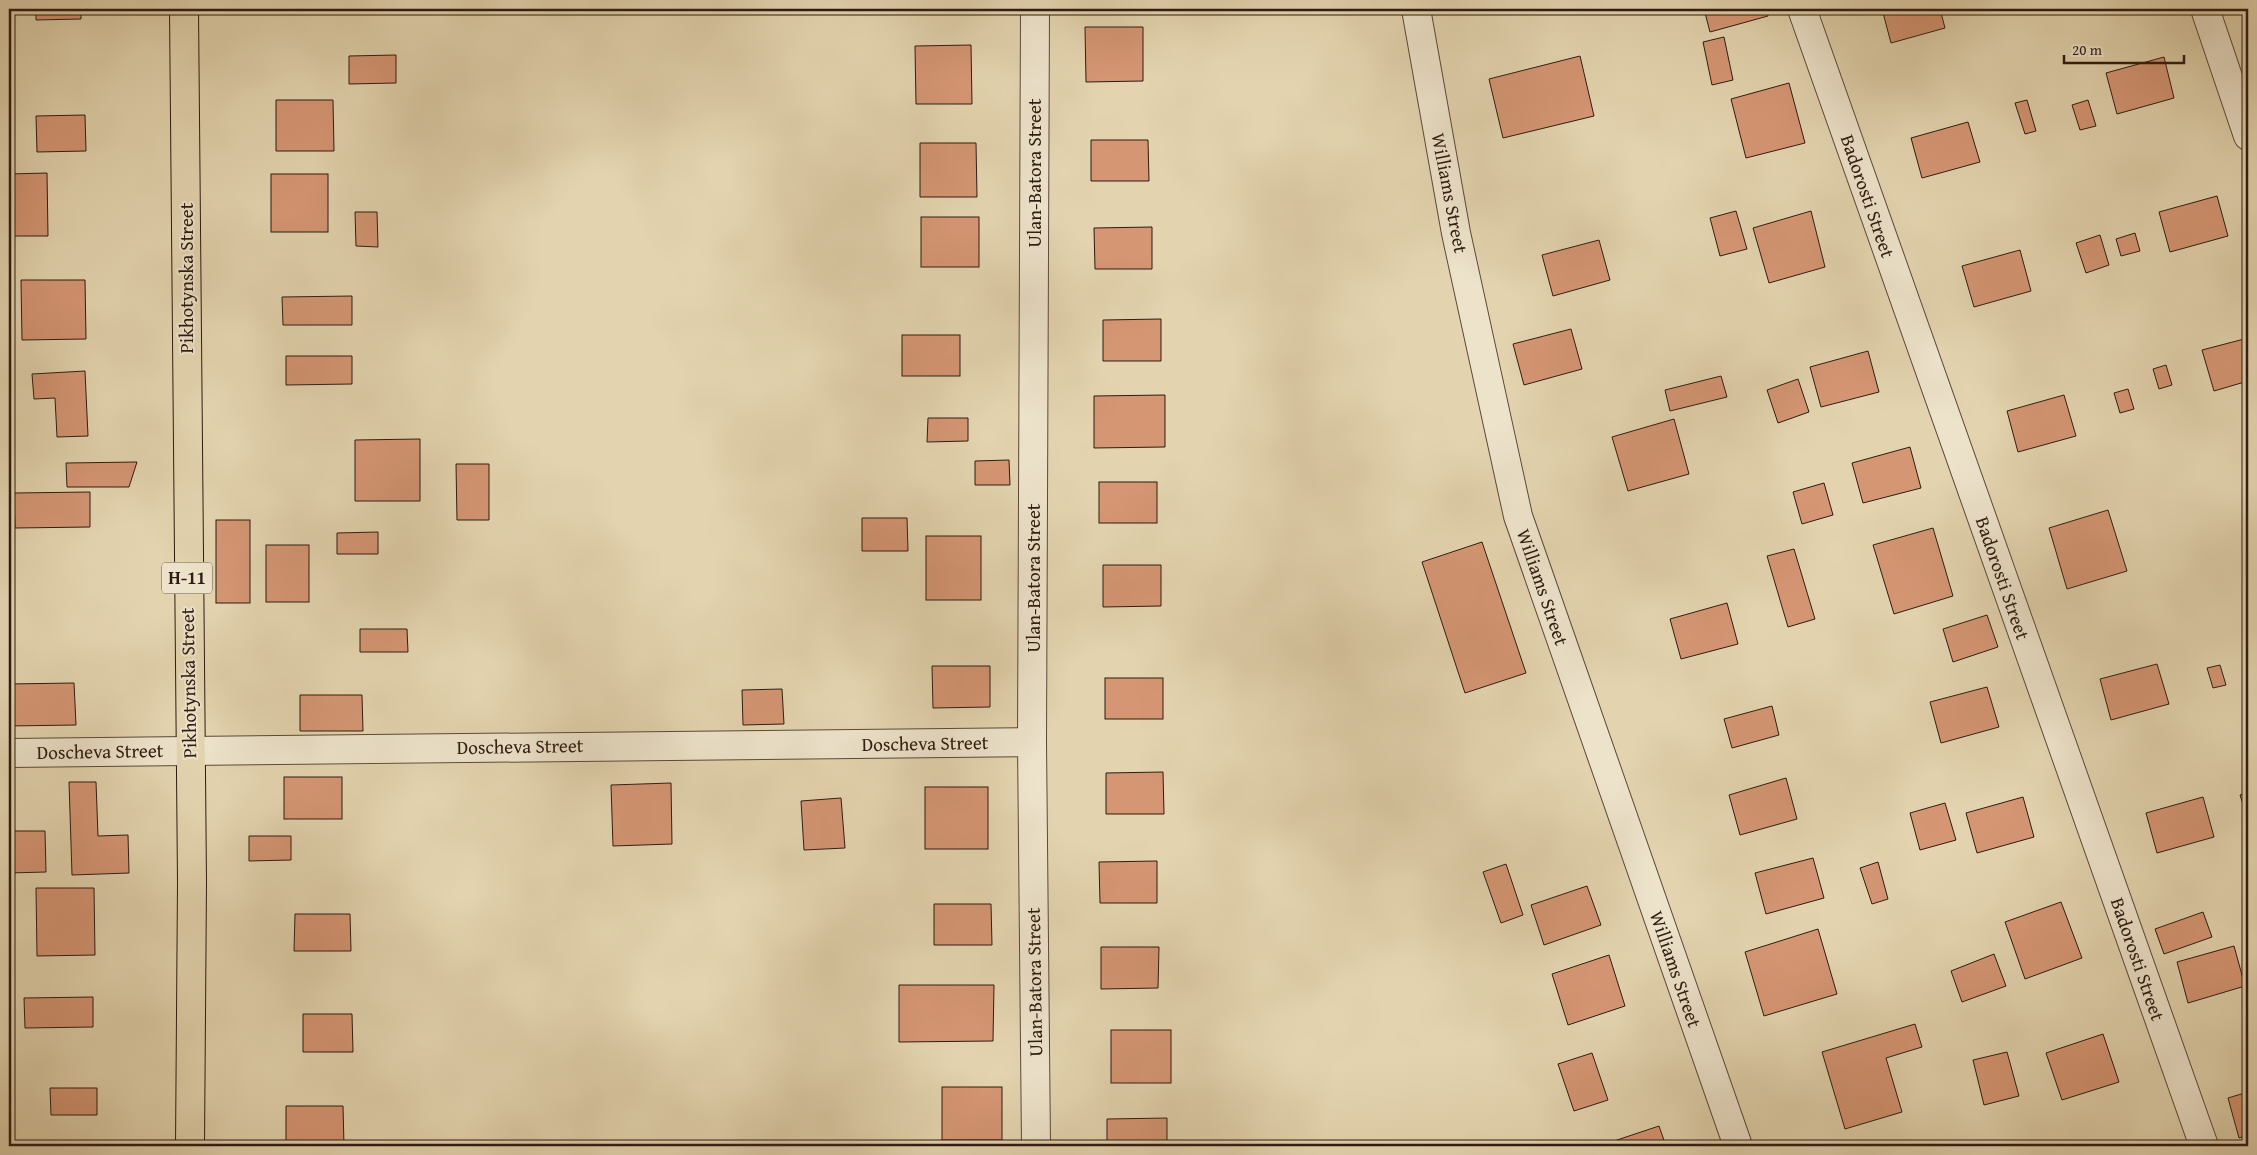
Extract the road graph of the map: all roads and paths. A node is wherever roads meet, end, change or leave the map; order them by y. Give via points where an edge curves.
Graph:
1 (184, 9) edge
2 (1035, 9) edge
3 (1416, 9) edge
4 (1802, 9) edge
5 (2205, 9) edge
6 (2248, 136) edge
7 (1032, 742) junction
8 (189, 750) junction
9 (9, 753) edge
10 (190, 1146) edge
11 (1036, 1146) edge
12 (1738, 1146) edge
13 (2204, 1146) edge

1 - 8 main road, Pikhotynska Street / Н-11
2 - 7 street, Ulan-Batora Street
3 - 12 street, Williams Street via 1456,234 1518,516
4 - 13 street, Badorosti Street
5 - 6 street
7 - 8 street, Doscheva Street
7 - 11 street, Ulan-Batora Street
8 - 9 street, Doscheva Street
8 - 10 main road, Pikhotynska Street / Н-11 via 192,882

